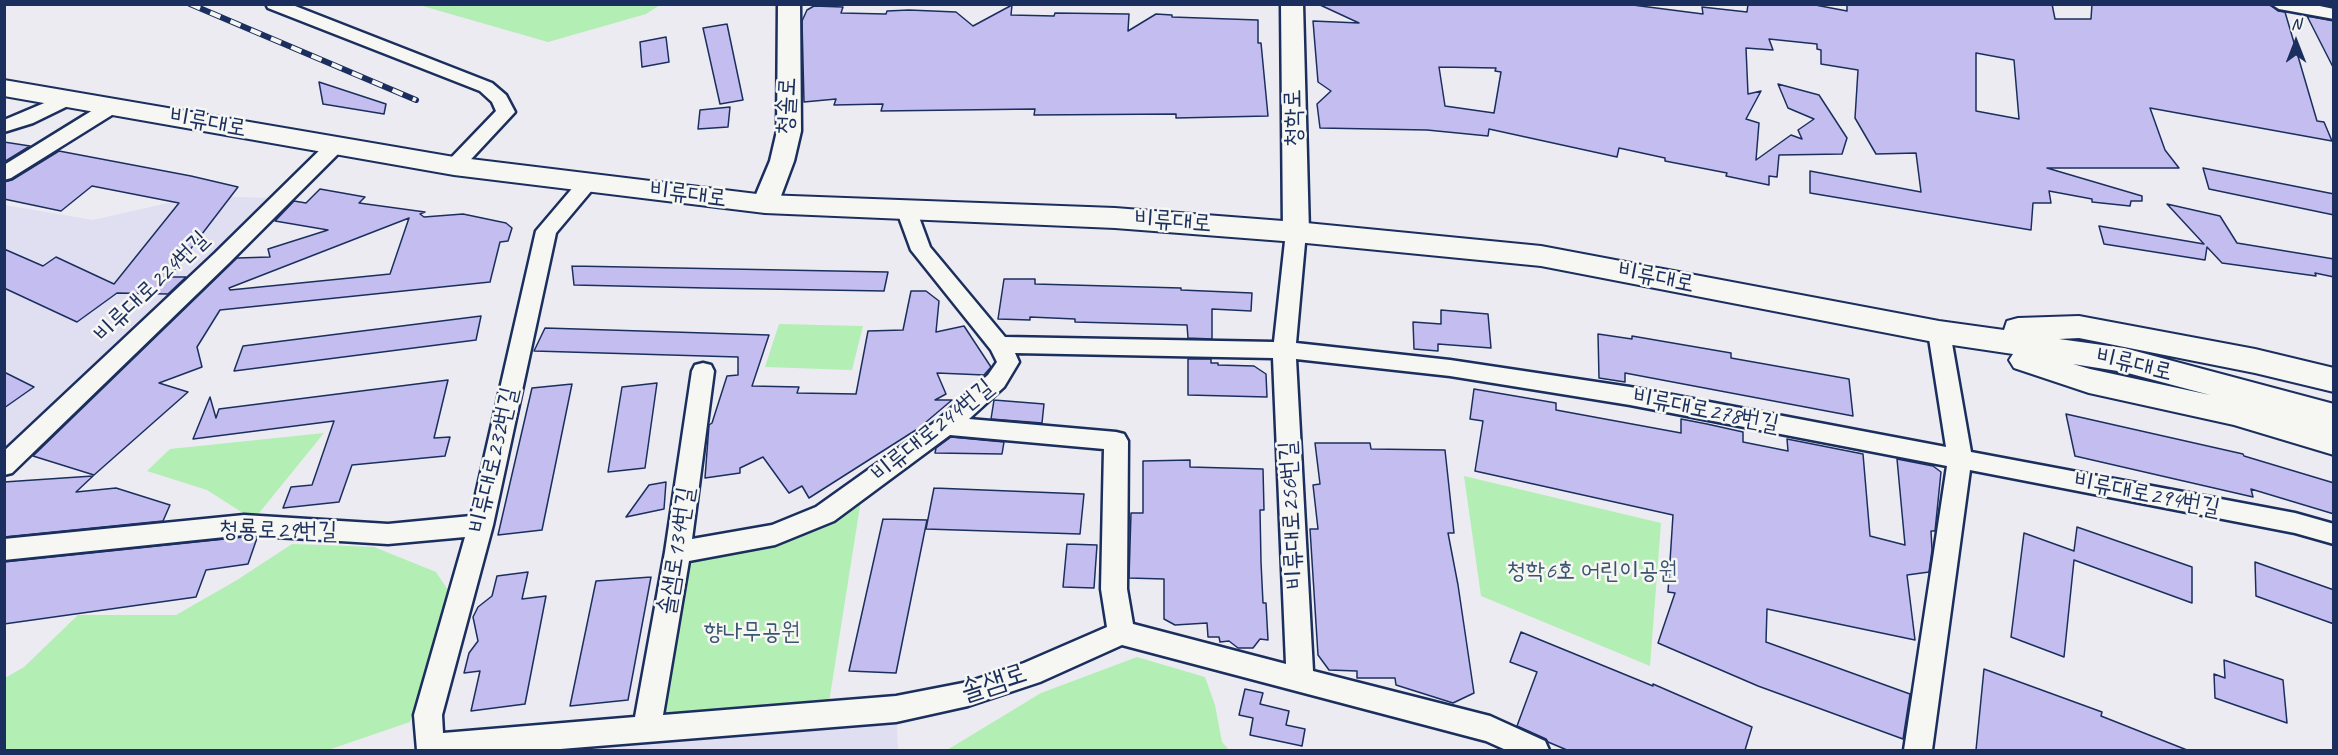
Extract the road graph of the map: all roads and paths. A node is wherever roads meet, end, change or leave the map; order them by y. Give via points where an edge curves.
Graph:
1 (274, 4) edge
2 (789, 4) edge
3 (1292, 4) edge
4 (2279, 4) edge
5 (2334, 14) edge
6 (4, 88) edge
7 (68, 99) junction
8 (113, 106) junction
9 (4, 126) edge
10 (336, 145) junction
11 (454, 166) junction
12 (4, 174) edge
13 (588, 183) junction
14 (765, 204) junction
15 (906, 209) junction
16 (1296, 232) junction
17 (1939, 332) junction
18 (999, 345) junction
19 (1284, 350) junction
20 (703, 371) dead end
21 (2334, 380) edge
22 (2334, 417) edge
23 (946, 426) junction
24 (2334, 442) edge
25 (1960, 459) junction
26 (4, 466) edge
27 (481, 525) junction
28 (2334, 534) edge
29 (4, 550) edge
30 (678, 552) junction
31 (1121, 633) junction
32 (1299, 680) junction
33 (647, 729) junction
34 (431, 749) edge
35 (1535, 750) edge
36 (1918, 750) edge

1 - 11 street via 486,87 500,99 506,112
2 - 14 street, 청솔로 via 789,131
3 - 16 street, 청학로
4 - 5 street
6 - 7 main road, 비류대로
7 - 8 main road, 비류대로
7 - 9 street
8 - 10 main road, 비류대로
8 - 12 street
10 - 11 main road, 비류대로
10 - 26 street, 비류대로224번길
11 - 13 main road, 비류대로
13 - 14 main road, 비류대로
13 - 27 street, 비류대로232번길 via 546,231
14 - 15 main road, 비류대로
15 - 16 main road, 비류대로 via 1115,218
15 - 18 street, 비류대로244번길 via 921,250
16 - 17 main road, 비류대로 via 1541,256
16 - 19 street, 비류대로256번길
17 - 21 main road via 2079,327
17 - 22 main road, 비류대로 via 2124,360
17 - 24 main road via 2089,381 2234,413
17 - 25 street
18 - 19 street
18 - 23 street, 비류대로244번길 via 1008,362 996,381
19 - 25 street, 비류대로278번길 via 1450,368 1630,396
19 - 32 street, 비류대로256번길
20 - 30 street, 솔샘로134번길
23 - 30 street, 비류대로244번길 via 825,514 775,535
23 - 31 street via 1116,441 1114,589
25 - 28 street, 비류대로294번길 via 2295,523
25 - 36 street
27 - 29 street, 청룡로29번길 via 387,534 244,525
27 - 34 street, 비류대로232번길 via 428,714
30 - 33 street, 솔샘로134번길
31 - 32 street
31 - 33 street, 솔샘로 via 1019,677 968,694 896,709
32 - 35 street via 1490,729
33 - 34 street, 솔샘로

